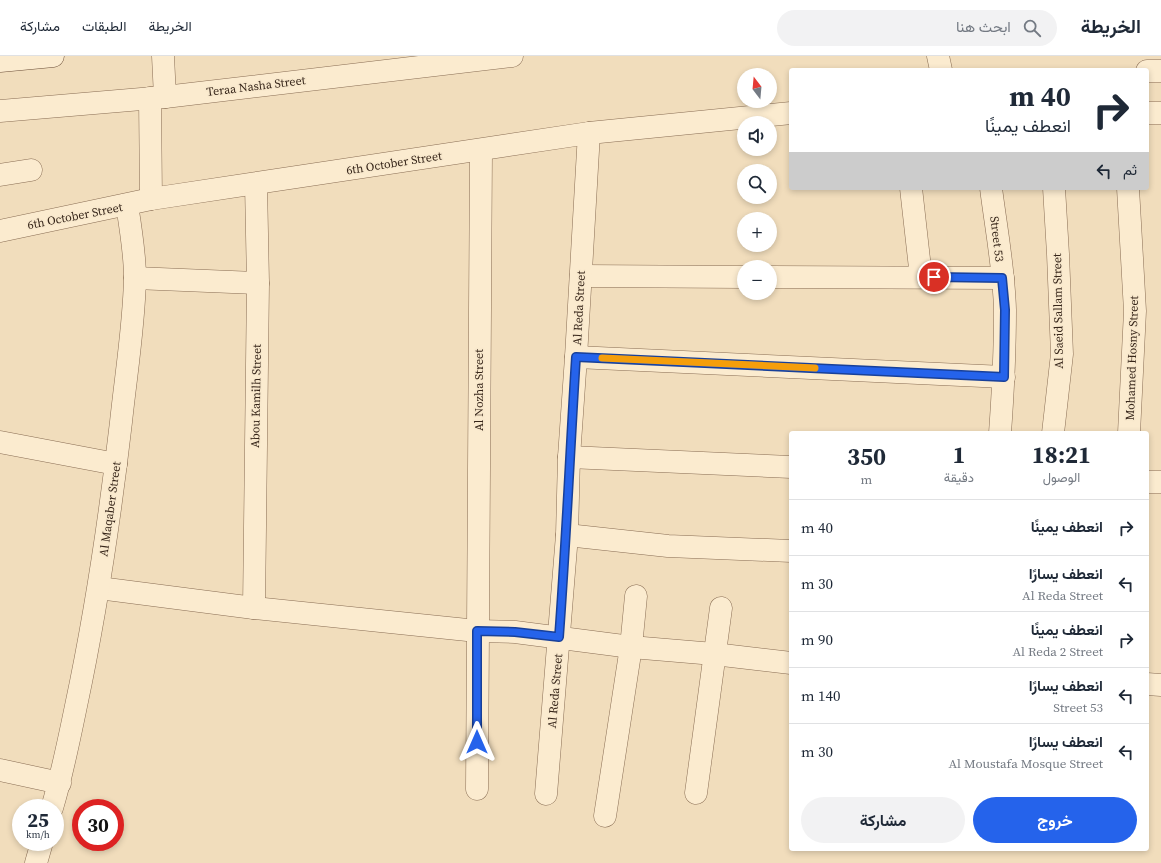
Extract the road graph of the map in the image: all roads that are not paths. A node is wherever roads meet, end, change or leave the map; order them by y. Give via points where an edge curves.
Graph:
1 (53, 56) edge
2 (163, 56) edge
3 (505, 56) edge
4 (938, 56) edge
5 (0, 61) edge
6 (941, 68) edge
7 (1149, 71) edge
8 (1161, 71) edge
9 (158, 98) junction
10 (0, 111) edge
11 (789, 112) edge
12 (1149, 113) edge
13 (1161, 114) edge
14 (589, 134) junction
15 (481, 150) junction
16 (31, 170) dead end
17 (0, 175) edge
18 (256, 184) junction
19 (911, 190) edge
20 (991, 190) edge
21 (1054, 190) edge
22 (1128, 190) edge
23 (151, 200) junction
24 (127, 205) junction
25 (0, 231) edge
26 (581, 276) junction
27 (737, 277) edge
28 (777, 277) edge
29 (920, 277) junction
30 (135, 278) junction
31 (1002, 278) junction
32 (258, 283) junction
33 (576, 357) junction
34 (1004, 377) junction
35 (1000, 431) edge
36 (1053, 431) edge
37 (1129, 431) edge
38 (0, 442) edge
39 (569, 457) junction
40 (116, 464) junction
41 (789, 467) edge
42 (1149, 482) edge
43 (1161, 482) edge
44 (567, 535) junction
45 (789, 551) edge
46 (99, 588) junction
47 (636, 596) dead end
48 (254, 608) junction
49 (721, 608) dead end
50 (477, 631) junction
51 (559, 637) junction
52 (631, 647) junction
53 (714, 654) junction
54 (789, 663) edge
55 (1149, 684) edge
56 (1161, 685) edge
57 (0, 770) edge
58 (60, 783) junction
59 (477, 789) dead end
60 (696, 793) dead end
61 (546, 794) dead end
62 (55, 799) edge
63 (605, 816) dead end
64 (39, 851) edge
65 (36, 863) edge

1 - 5 street
2 - 9 street
3 - 9 street, Teraa Nasha Street
4 - 6 street
7 - 8 street
9 - 10 street, Teraa Nasha Street
9 - 23 street
11 - 14 street, 6th October Street
12 - 13 street
14 - 15 street, 6th October Street
14 - 26 street, Al Reda Street
15 - 18 street, 6th October Street
15 - 50 street, Al Nozha Street
16 - 17 street
18 - 23 street, 6th October Street
18 - 32 street, Abou Kamilh Street
19 - 29 street
20 - 31 street, Street 53
21 - 36 street, Al Saeid Sallam Street via 1062,354
22 - 37 street, Mohamed Hosny Street via 1135,311
23 - 24 street, 6th October Street
24 - 25 street, 6th October Street
24 - 30 street, Al Maqaber Street via 134,243
26 - 27 street
26 - 33 street, Al Reda Street
28 - 29 street
29 - 31 street
30 - 32 street
30 - 40 street, Al Maqaber Street
31 - 34 street, Street 53 via 1005,310
32 - 48 street, Abou Kamilh Street
33 - 34 street
33 - 39 street, Al Reda Street
34 - 35 street, Street 53
38 - 40 street
39 - 41 street
39 - 44 street, Al Reda Street
40 - 46 street, Al Maqaber Street
42 - 43 street
44 - 45 street via 668,546
44 - 51 street, Al Reda Street
46 - 48 street
46 - 58 street, Al Maqaber Street
47 - 52 street
48 - 50 street
49 - 53 street
50 - 51 street
50 - 59 street, Al Nozha Street
51 - 52 street
51 - 61 street, Al Reda Street
52 - 53 street
52 - 63 street
53 - 54 street
53 - 60 street
55 - 56 street
57 - 58 street
58 - 62 street, Al Maqaber Street
64 - 65 street

